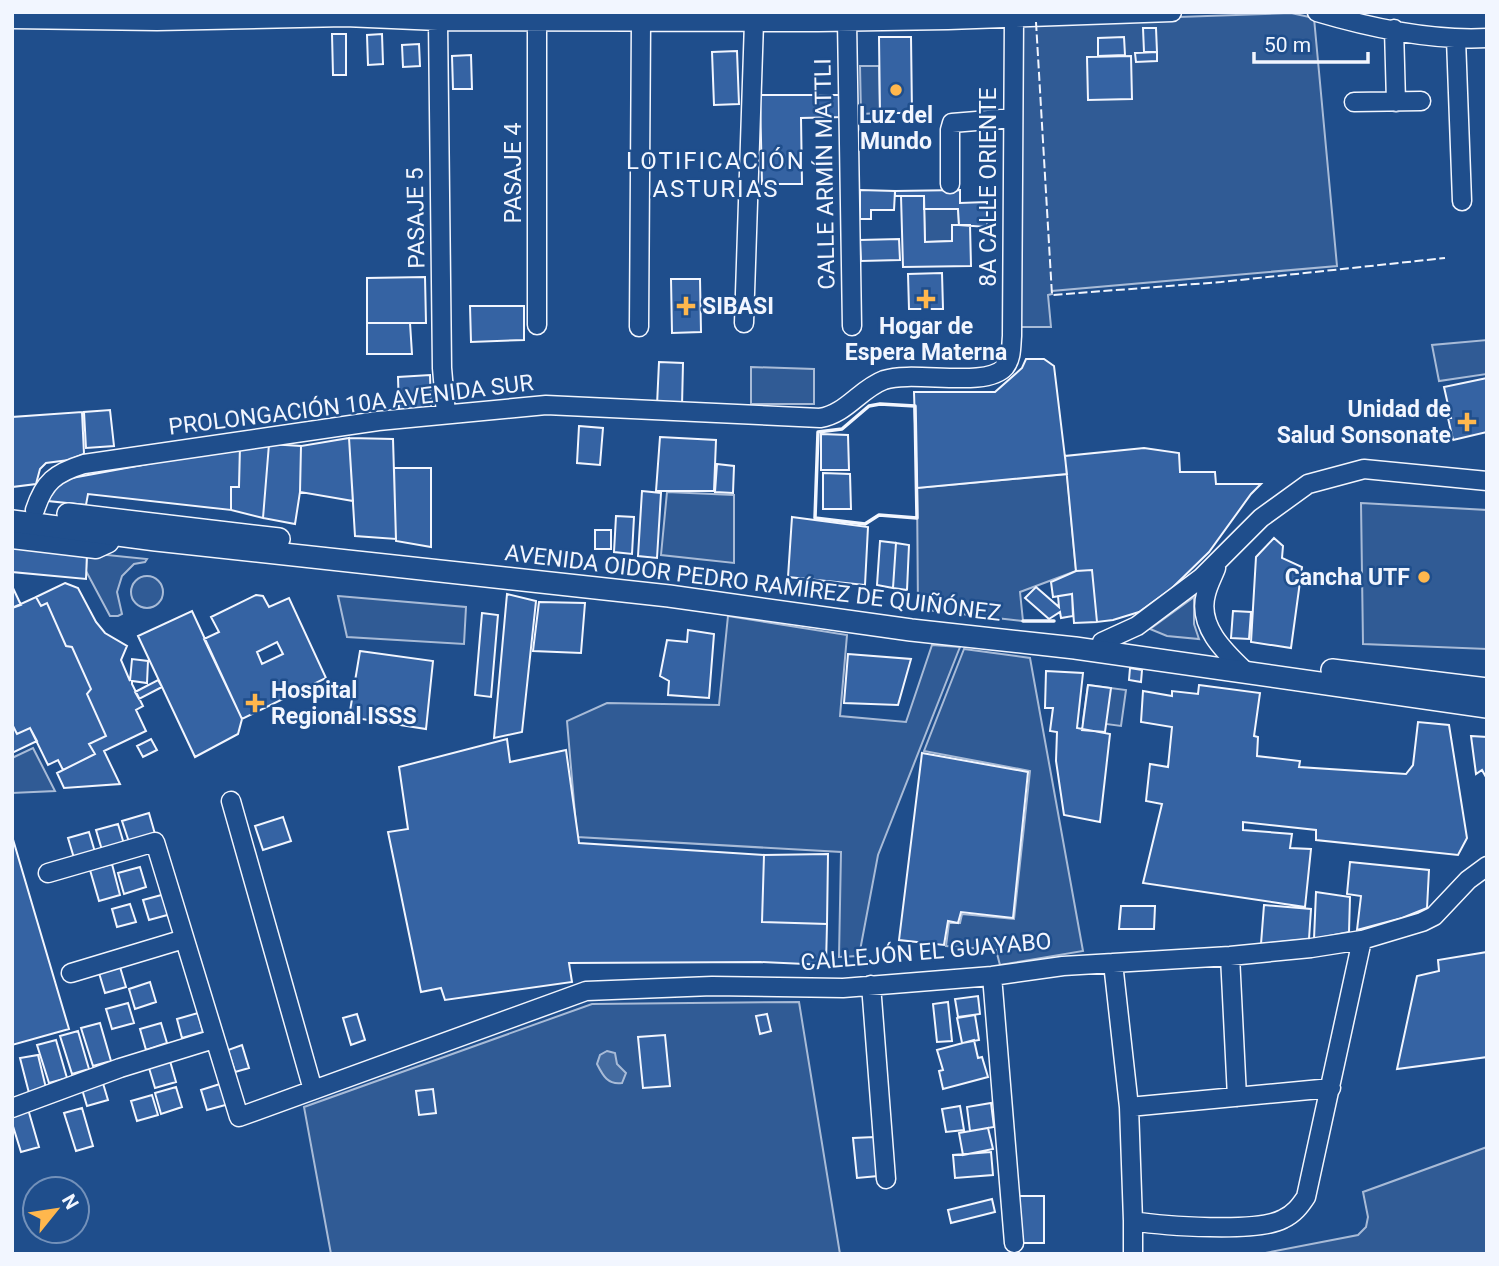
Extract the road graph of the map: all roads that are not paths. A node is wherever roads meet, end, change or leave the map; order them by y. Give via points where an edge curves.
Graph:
1 (1172, 12) edge
2 (1317, 12) edge
3 (261, 15) edge
4 (1019, 15) edge
5 (12, 19) edge
6 (438, 21) junction
7 (537, 21) junction
8 (847, 21) junction
9 (641, 22) junction
10 (754, 22) junction
11 (1394, 29) junction
12 (1487, 38) edge
13 (1456, 39) junction
14 (1420, 101) dead end
15 (1354, 102) dead end
16 (1396, 102) junction
17 (1013, 118) junction
18 (950, 184) dead end
19 (1462, 201) dead end
20 (744, 323) dead end
21 (537, 325) dead end
22 (852, 326) dead end
23 (639, 327) dead end
24 (1011, 357) joint
25 (446, 414) junction
26 (1487, 481) edge
27 (12, 508) edge
28 (35, 510) junction
29 (12, 521) edge
30 (114, 535) junction
31 (12, 539) edge
32 (1219, 561) junction
33 (1102, 642) junction
34 (1238, 665) junction
35 (1487, 689) edge
36 (1487, 707) edge
37 (230, 801) dead end
38 (1487, 866) edge
39 (48, 873) dead end
40 (184, 939) junction
41 (1362, 940) junction
42 (1230, 956) junction
43 (1113, 963) junction
44 (71, 973) dead end
45 (992, 976) junction
46 (870, 985) junction
47 (214, 1039) junction
48 (1331, 1088) junction
49 (313, 1090) junction
50 (1237, 1097) junction
51 (1129, 1107) junction
52 (12, 1108) edge
53 (886, 1179) dead end
54 (1133, 1221) junction
55 (1014, 1243) dead end
56 (1133, 1254) edge

1 - 4 street
2 - 11 street
3 - 5 street via 158,21
3 - 6 street
4 - 8 street
4 - 17 street, 8A CALLE ORIENTE
6 - 7 street
6 - 25 street, PASAJE 5
7 - 9 street
7 - 21 street, PASAJE 4
8 - 10 street
8 - 22 street, CALLE ARMÍN MATTLI
9 - 10 street
9 - 23 street
10 - 20 street
11 - 13 street
11 - 16 street
12 - 13 street
13 - 19 street
14 - 16 street
15 - 16 street
17 - 18 street via 952,123
17 - 24 street, 8A CALLE ORIENTE
24 - 25 street, PROLONGACIÓN 10A AVENIDA SUR via 1005,367 986,378 886,380 832,416 820,418 546,405
25 - 28 street, PROLONGACIÓN 10A AVENIDA SUR via 84,464 45,485
26 - 32 street via 1364,469 1308,484 1261,518
27 - 28 main road, AVENIDA OIDOR PEDRO RAMÍREZ DE QUIÑÓNEZ
28 - 33 main road, AVENIDA OIDOR PEDRO RAMÍREZ DE QUIÑÓNEZ via 719,591
29 - 30 main road, AVENIDA OIDOR PEDRO RAMÍREZ DE QUIÑÓNEZ
30 - 31 street via 104,547 88,549
30 - 34 main road, AVENIDA OIDOR PEDRO RAMÍREZ DE QUIÑÓNEZ via 669,596 1130,657
32 - 33 street via 1137,626
32 - 34 street via 1205,597 1206,616 1209,630
33 - 34 main road, AVENIDA OIDOR PEDRO RAMÍREZ DE QUIÑÓNEZ
34 - 35 main road, AVENIDA OIDOR PEDRO RAMÍREZ DE QUIÑÓNEZ
34 - 36 main road, AVENIDA OIDOR PEDRO RAMÍREZ DE QUIÑÓNEZ
37 - 49 street
38 - 41 street, CALLEJÓN EL GUAYABO via 1434,916
39 - 40 street via 155,842
40 - 44 street
40 - 47 street
41 - 42 street, CALLEJÓN EL GUAYABO
41 - 48 street
42 - 43 street, CALLEJÓN EL GUAYABO
42 - 50 street
43 - 45 street, CALLEJÓN EL GUAYABO
43 - 51 street
45 - 46 street, CALLEJÓN EL GUAYABO
45 - 55 street
46 - 49 street, CALLEJÓN EL GUAYABO via 586,991
46 - 53 street
47 - 49 street, CALLEJÓN EL GUAYABO via 239,1117
47 - 52 street
48 - 50 street
48 - 54 street via 1306,1197 1297,1210 1265,1225 1171,1227
50 - 51 street
51 - 54 street
54 - 56 street

